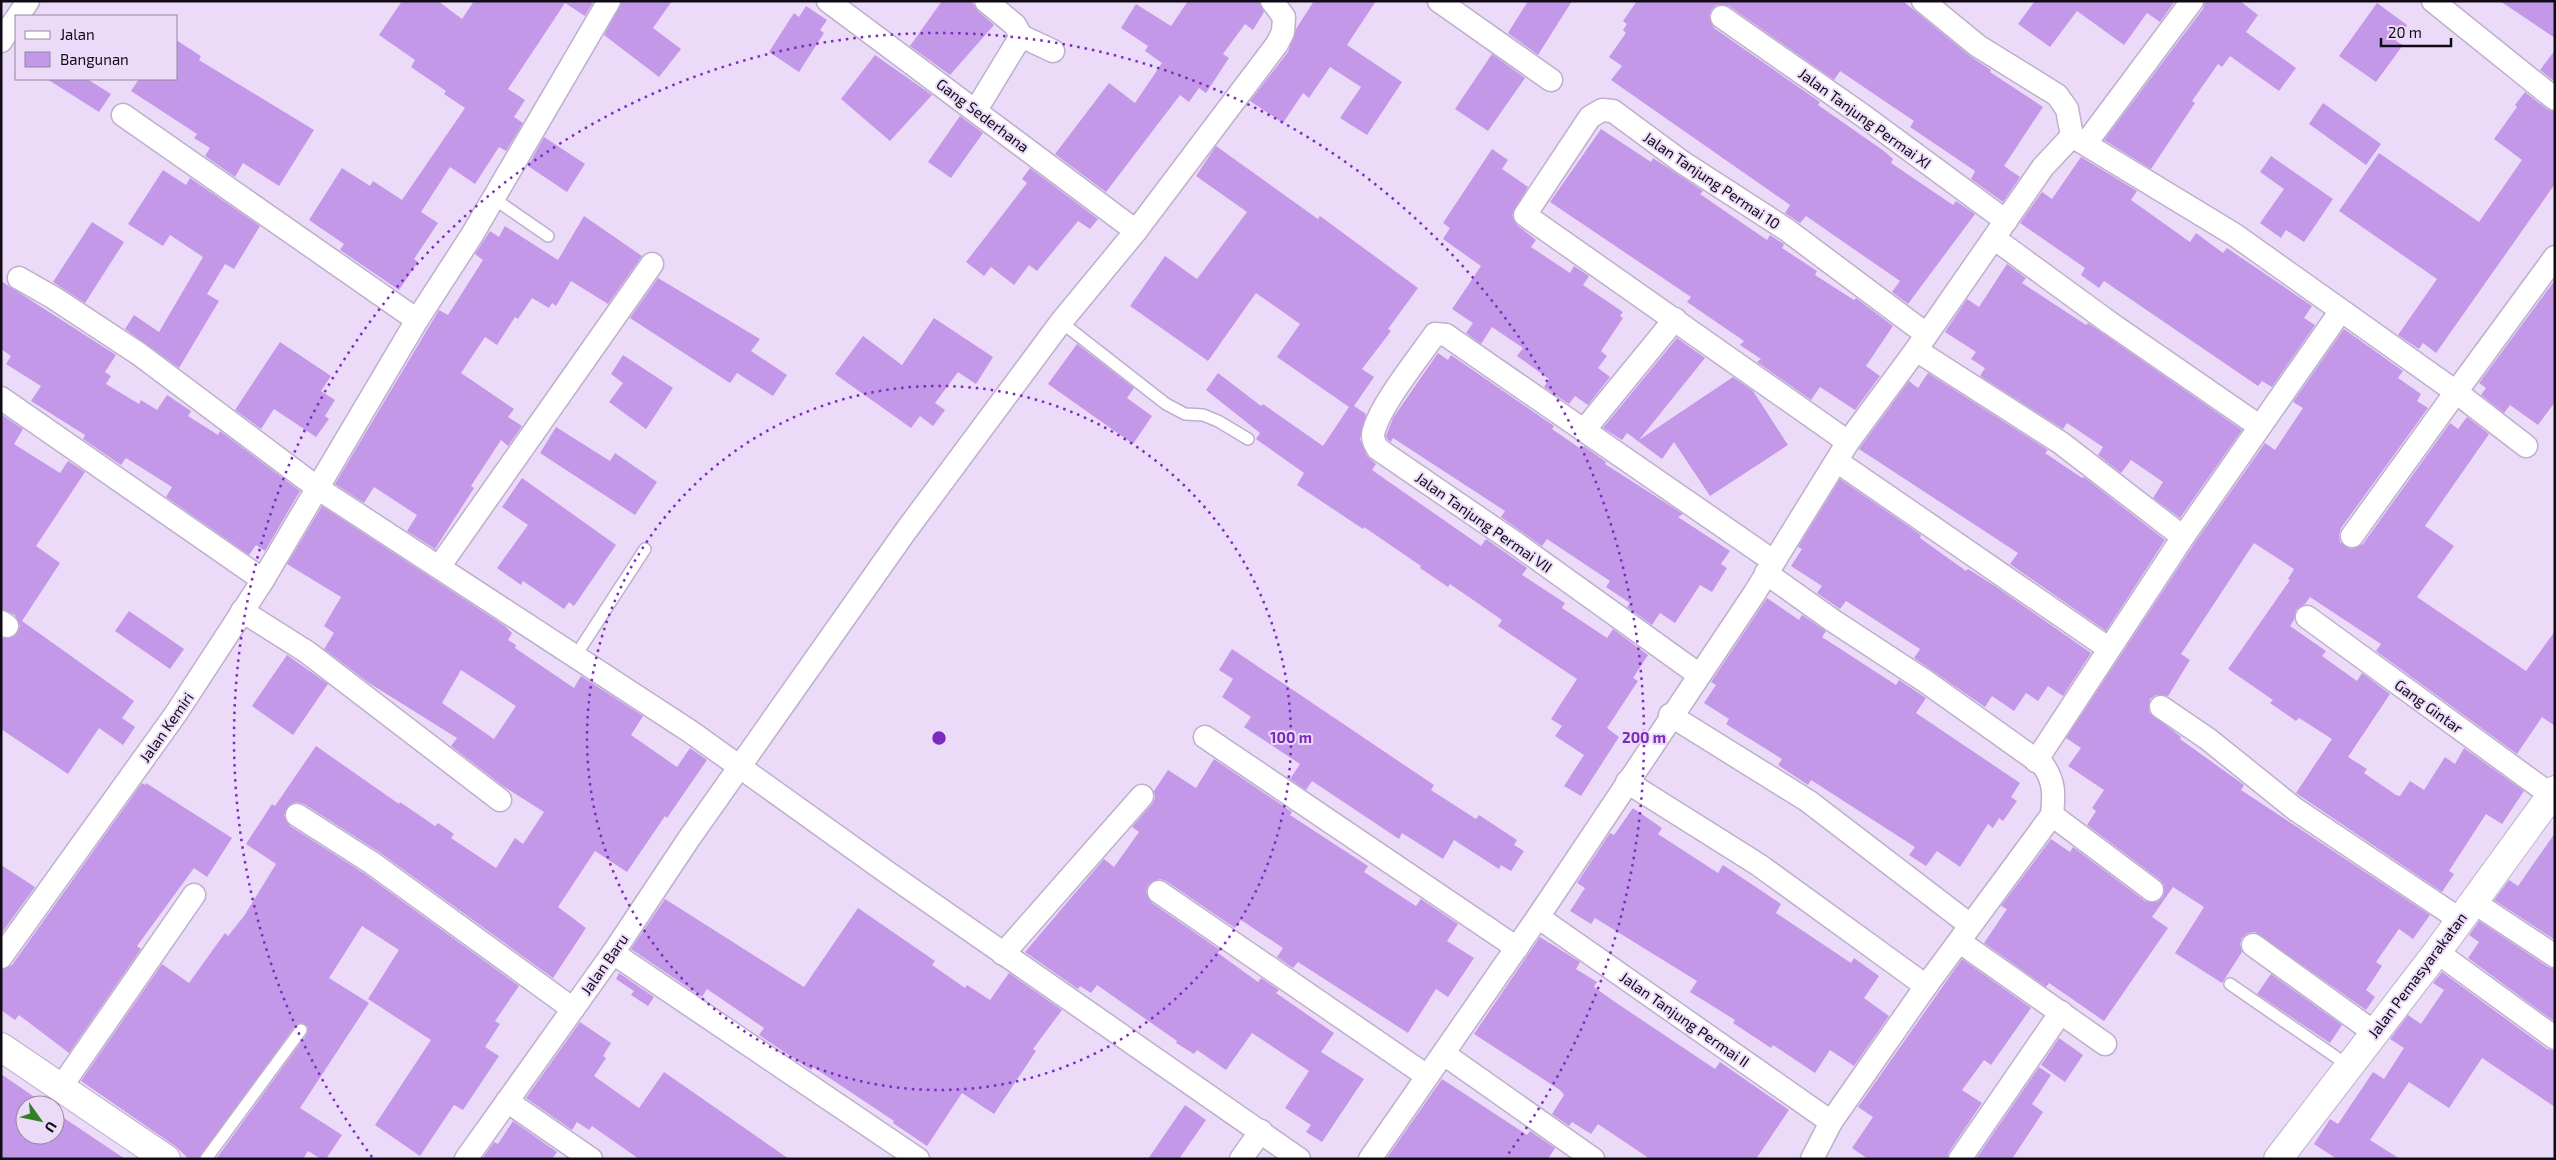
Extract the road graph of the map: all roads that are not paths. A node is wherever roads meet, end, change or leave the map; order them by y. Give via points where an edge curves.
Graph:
1 (28, 1) edge
2 (609, 1) edge
3 (828, 1) edge
4 (986, 1) edge
5 (1272, 1) edge
6 (1439, 1) edge
7 (1923, 1) edge
8 (2192, 1) edge
9 (2433, 1) edge
10 (18, 15) edge
11 (1722, 17) dead end
12 (15, 20) edge
13 (1021, 36) junction
14 (1, 41) edge
15 (1053, 51) dead end
16 (1551, 80) dead end
17 (2555, 99) edge
18 (976, 110) junction
19 (123, 115) dead end
20 (2079, 140) junction
21 (493, 198) junction
22 (2000, 230) junction
23 (1136, 231) junction
24 (548, 236) dead end
25 (2555, 257) edge
26 (652, 264) dead end
27 (19, 278) dead end
28 (2340, 312) junction
29 (1675, 319) junction
30 (417, 320) junction
31 (1061, 322) junction
32 (1921, 342) junction
33 (2456, 392) junction
34 (1, 398) edge
35 (2259, 426) junction
36 (1585, 429) junction
37 (1248, 439) dead end
38 (2526, 446) dead end
39 (1843, 452) junction
40 (319, 489) junction
41 (2352, 536) dead end
42 (2183, 537) junction
43 (645, 549) dead end
44 (439, 567) junction
45 (1770, 567) junction
46 (263, 580) junction
47 (242, 611) junction
48 (2307, 617) dead end
49 (2108, 648) junction
50 (576, 655) junction
51 (1698, 674) junction
52 (2161, 706) dead end
53 (1670, 716) junction
54 (1205, 737) dead end
55 (2036, 761) junction
56 (739, 767) junction
57 (1627, 782) junction
58 (2553, 792) edge
59 (1142, 796) dead end
60 (500, 800) dead end
61 (298, 815) dead end
62 (2052, 815) junction
63 (2152, 890) dead end
64 (1159, 892) dead end
65 (194, 895) dead end
66 (2466, 910) junction
67 (1538, 917) junction
68 (1965, 933) junction
69 (2253, 945) dead end
70 (1517, 948) junction
71 (2437, 952) junction
72 (613, 953) junction
73 (1003, 954) junction
74 (2555, 956) edge
75 (1, 957) edge
76 (2230, 984) dead end
77 (1926, 986) junction
78 (573, 1008) junction
79 (2061, 1012) junction
80 (301, 1030) dead end
81 (2375, 1033) junction
82 (2555, 1038) edge
83 (2105, 1044) dead end
84 (1, 1047) edge
85 (1444, 1054) junction
86 (2349, 1066) junction
87 (1427, 1076) junction
88 (61, 1087) junction
89 (507, 1101) junction
90 (1831, 1122) junction
91 (1261, 1131) junction
92 (584, 1157) edge
93 (1816, 1157) edge
94 (166, 1159) edge
95 (206, 1159) edge
96 (466, 1159) edge
97 (918, 1159) edge
98 (1241, 1159) edge
99 (1299, 1159) edge
100 (1370, 1159) edge
101 (1593, 1159) edge
102 (1960, 1159) edge
103 (2278, 1159) edge

1 - 10 street
2 - 21 street, Jalan Kemiri
3 - 18 street, Gang Sederhana
4 - 13 street via 1015,25
5 - 23 street, Jalan Baru via 1284,17 1283,32 1277,44
6 - 16 street
7 - 20 street via 1978,46 2057,95
8 - 20 street
9 - 17 street
11 - 22 street, Jalan Tanjung Permai XI via 1865,117
12 - 14 street
13 - 15 street
13 - 18 street
18 - 23 street, Gang Sederhana
19 - 30 street
20 - 22 street via 2043,167
20 - 28 street via 2235,235
21 - 24 lane
21 - 30 street, Jalan Kemiri
22 - 32 street
22 - 35 street, Jalan Tanjung Permai XI via 2110,323
23 - 31 street, Jalan Baru
25 - 33 street
26 - 44 street
27 - 40 street via 139,354
28 - 33 street
28 - 35 street
29 - 32 street, Jalan Tanjung Permai 10 via 1525,216 1590,117 1602,110 1613,111 1682,162 1787,230
29 - 36 street
29 - 39 street
30 - 40 street, Jalan Kemiri
31 - 37 lane via 1166,404 1185,414 1203,415 1218,421
31 - 56 street, Jalan Baru via 905,532
32 - 39 street
32 - 42 street, Jalan Tanjung Permai 10 via 2061,443
33 - 38 street
33 - 41 street
34 - 46 street
35 - 42 street
36 - 45 street
36 - 51 street, Jalan Tanjung Permai VII via 1455,340 1435,334 1381,413 1373,434 1378,450 1514,542
39 - 45 street
39 - 49 street
40 - 44 street
40 - 46 street, Jalan Kemiri
42 - 49 street
43 - 50 lane
44 - 50 street
45 - 51 street
45 - 55 street via 1832,620 1926,681
46 - 47 street, Jalan Kemiri
47 - 60 street via 307,652
47 - 75 street, Jalan Kemiri via 176,715
48 - 58 street, Gang Gintar
49 - 55 street
50 - 56 street
51 - 53 street
52 - 66 street via 2295,809
53 - 57 street
53 - 68 street via 1808,801
54 - 70 street
55 - 62 street via 2043,765 2052,780
56 - 72 street, Jalan Baru
56 - 73 street
57 - 67 street
57 - 77 street via 1759,865
58 - 66 street, Jalan Pemasyarakatan
59 - 73 street
61 - 78 street via 372,863
62 - 63 street
62 - 68 street
64 - 87 street
65 - 88 street
66 - 71 street, Jalan Pemasyarakatan
66 - 74 street
67 - 70 street
67 - 90 street, Jalan Tanjung Permai II
68 - 77 street
68 - 79 street
69 - 81 street
70 - 85 street
71 - 81 street, Jalan Pemasyarakatan
71 - 82 street
72 - 78 street, Jalan Baru
72 - 97 street
73 - 91 street
76 - 86 lane
77 - 90 street
78 - 89 street, Jalan Baru
79 - 83 street
79 - 102 street
80 - 95 lane
81 - 86 street, Jalan Pemasyarakatan
84 - 88 street
85 - 87 street
85 - 101 street
86 - 103 street, Jalan Pemasyarakatan
87 - 100 street
88 - 94 street
89 - 92 street
89 - 96 street, Jalan Baru
90 - 93 street
91 - 98 street
91 - 99 street

